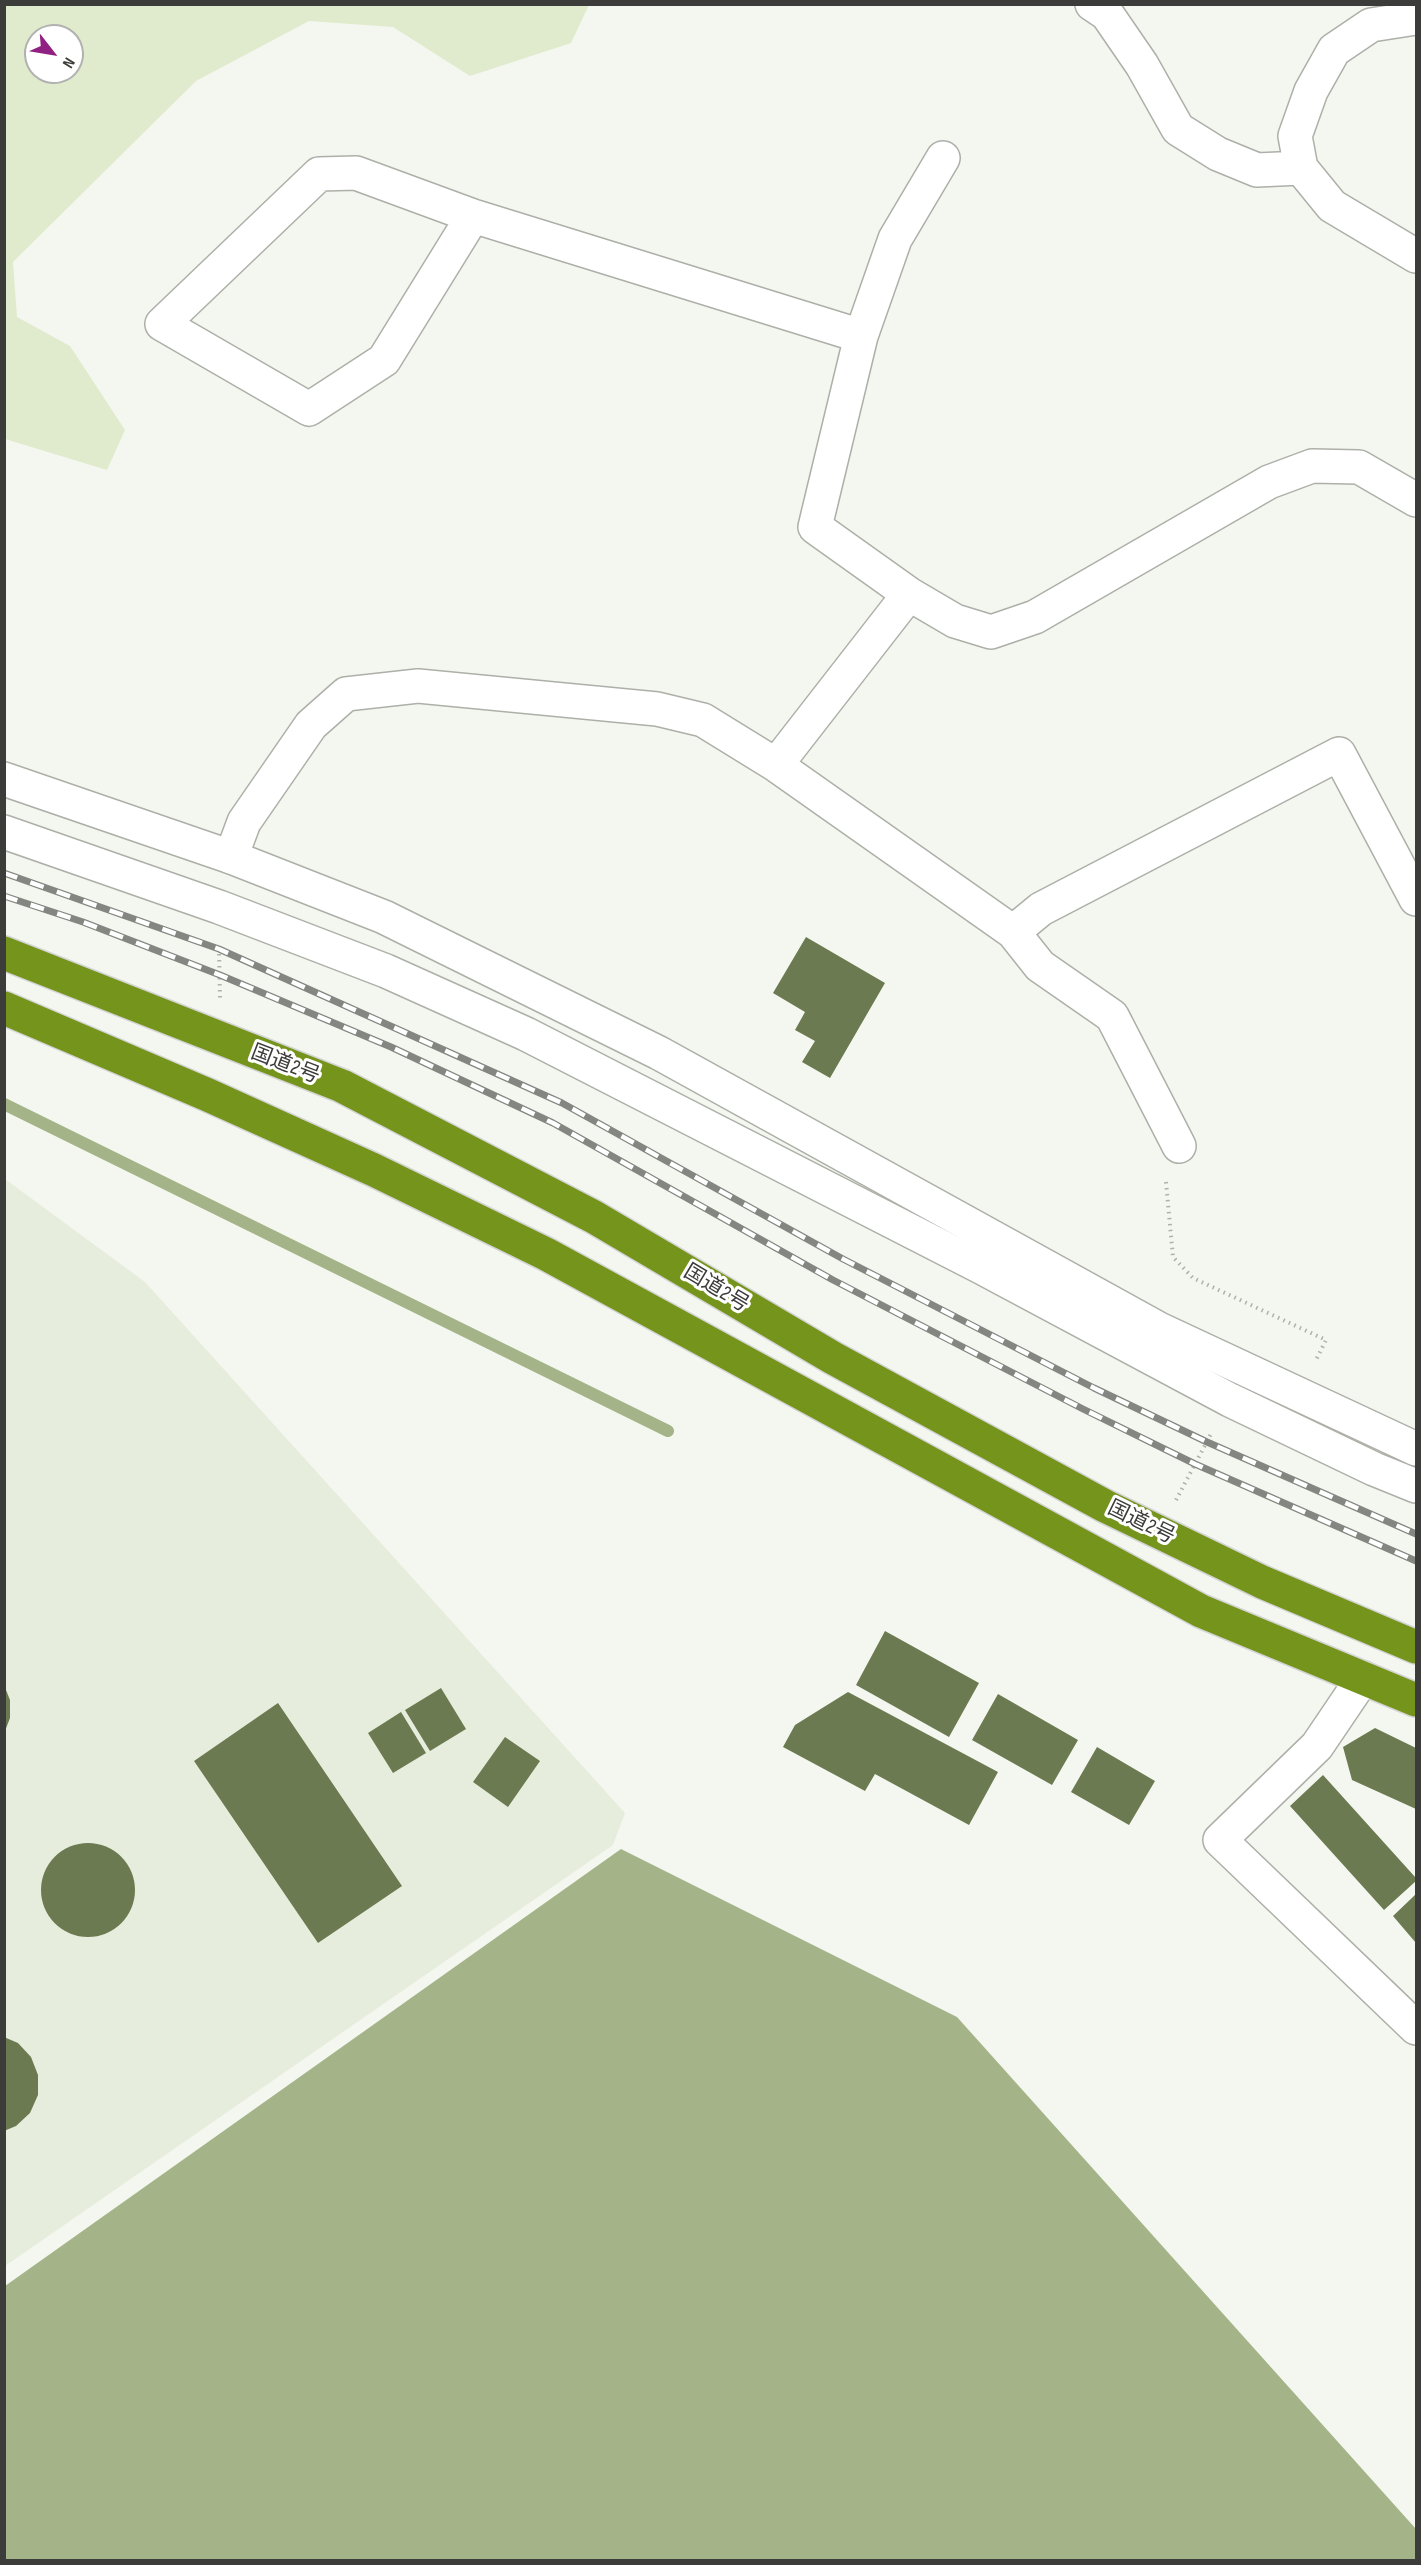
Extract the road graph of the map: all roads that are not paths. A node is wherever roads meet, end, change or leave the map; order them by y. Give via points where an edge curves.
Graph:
1 (1092, 4) edge
2 (1416, 18) edge
3 (943, 158) dead end
4 (1300, 168) junction
5 (472, 216) junction
6 (1416, 256) edge
7 (861, 336) junction
8 (1416, 500) edge
9 (909, 594) junction
10 (776, 765) junction
11 (4, 779) edge
12 (4, 832) edge
13 (231, 857) junction
14 (1416, 899) edge
15 (1013, 932) junction
16 (4, 953) edge
17 (4, 1008) edge
18 (1179, 1146) road end
19 (1416, 1449) edge
20 (1416, 1486) edge
21 (1416, 1647) edge
22 (1363, 1678) junction
23 (1416, 1700) edge
24 (1416, 2028) edge

1 - 4 street via 1107,14 1137,56 1178,129 1218,154 1257,170
2 - 4 street via 1371,25 1334,50 1311,91 1295,136
3 - 7 street via 895,239
4 - 6 street via 1332,206
5 - 5 street via 356,173 319,174 162,324 309,408 384,360
5 - 7 street
7 - 9 street via 815,527
8 - 9 street via 1359,467 1312,466 1269,482 1035,618 992,632 955,621
9 - 10 street
10 - 13 street via 703,720 657,708 418,686 346,694 311,725 244,822
10 - 15 street
11 - 13 street
12 - 20 street via 375,966 526,1034 981,1267 1230,1400
13 - 19 street via 384,917 659,1053 1159,1329
14 - 15 street via 1339,754 1041,909
15 - 18 street via 1040,966 1112,1016
16 - 21 highway, 国道2号 via 342,1086 594,1217 833,1358 1105,1506 1262,1582
17 - 22 highway via 374,1170 546,1254 1201,1611
22 - 23 highway
22 - 24 street via 1317,1746 1220,1840

